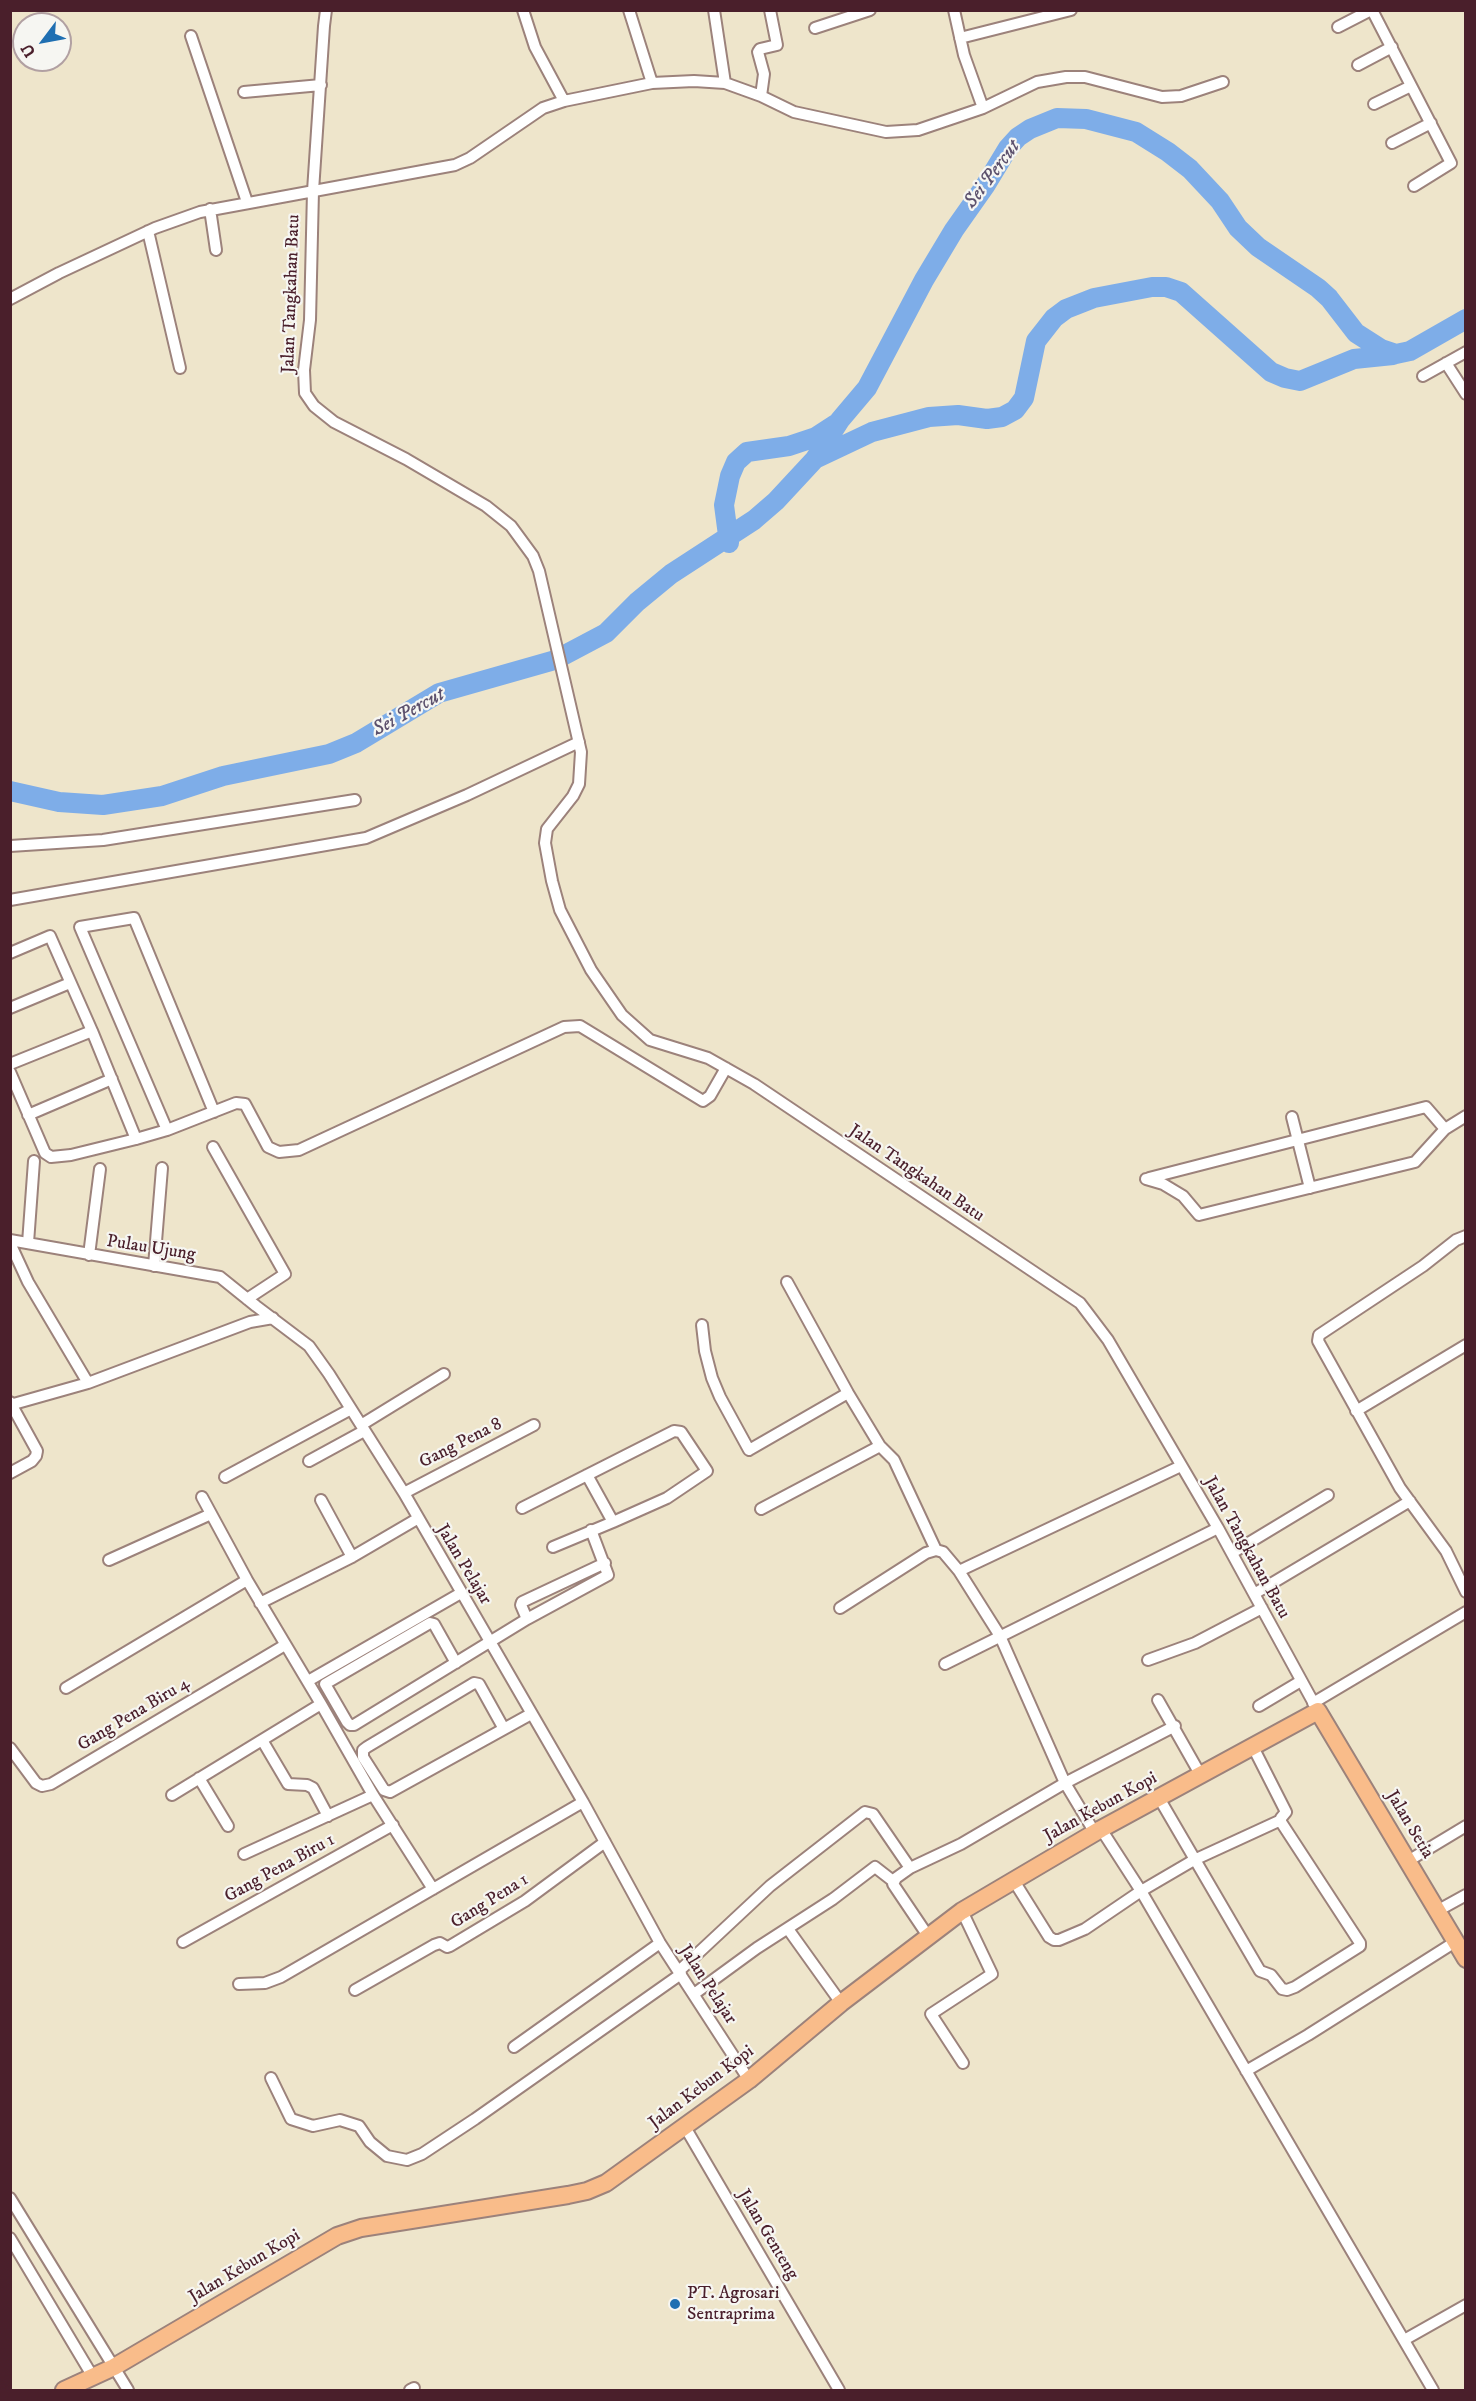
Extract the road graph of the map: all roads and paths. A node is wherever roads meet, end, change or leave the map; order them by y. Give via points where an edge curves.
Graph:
1 (326, 10) edge
2 (523, 10) edge
3 (630, 10) edge
4 (714, 10) edge
5 (770, 10) edge
6 (870, 10) edge
7 (954, 10) edge
8 (1071, 10) edge
9 (1372, 10) edge
10 (1338, 27) dead end
11 (815, 28) dead end
12 (191, 36) dead end
13 (960, 38) junction
14 (1392, 47) junction
15 (1358, 65) dead end
16 (1223, 82) dead end
17 (652, 83) junction
18 (725, 83) junction
19 (321, 85) junction
20 (1411, 86) junction
21 (244, 92) dead end
22 (761, 96) junction
23 (564, 100) junction
24 (1374, 104) dead end
25 (983, 108) junction
26 (1431, 123) junction
27 (1392, 143) dead end
28 (1414, 186) dead end
29 (313, 191) junction
30 (248, 202) junction
31 (210, 209) junction
32 (148, 231) junction
33 (216, 250) dead end
34 (10, 299) edge
35 (1466, 352) edge
36 (1446, 363) junction
37 (180, 368) dead end
38 (1423, 376) dead end
39 (1466, 394) edge
40 (579, 742) junction
41 (355, 800) dead end
42 (10, 846) edge
43 (10, 900) edge
44 (10, 953) edge
45 (70, 983) junction
46 (10, 1008) edge
47 (92, 1031) junction
48 (10, 1064) edge
49 (726, 1068) junction
50 (10, 1071) edge
51 (112, 1079) junction
52 (214, 1112) junction
53 (28, 1115) junction
54 (1466, 1116) edge
55 (1292, 1117) dead end
56 (1445, 1129) junction
57 (167, 1130) junction
58 (136, 1139) junction
59 (1298, 1140) junction
60 (213, 1147) dead end
61 (34, 1161) dead end
62 (162, 1167) dead end
63 (100, 1169) dead end
64 (1310, 1188) junction
65 (1466, 1236) edge
66 (10, 1242) edge
67 (28, 1243) junction
68 (89, 1255) junction
69 (154, 1266) junction
70 (787, 1282) dead end
71 (247, 1299) junction
72 (273, 1318) junction
73 (702, 1325) dead end
74 (1466, 1345) edge
75 (444, 1374) dead end
76 (88, 1383) junction
77 (848, 1393) junction
78 (11, 1403) edge
79 (351, 1409) junction
80 (1356, 1411) junction
81 (534, 1425) dead end
82 (362, 1428) junction
83 (880, 1446) junction
84 (309, 1461) dead end
85 (1181, 1466) junction
86 (10, 1473) edge
87 (587, 1475) junction
88 (225, 1478) dead end
89 (404, 1493) junction
90 (1328, 1495) dead end
91 (202, 1497) dead end
92 (321, 1500) dead end
93 (1410, 1501) junction
94 (522, 1509) dead end
95 (761, 1509) dead end
96 (212, 1514) junction
97 (417, 1519) junction
98 (613, 1522) junction
99 (1218, 1528) junction
100 (591, 1530) junction
101 (553, 1547) dead end
102 (936, 1550) junction
103 (1232, 1553) junction
104 (352, 1557) junction
105 (109, 1560) dead end
106 (605, 1563) junction
107 (959, 1571) junction
108 (247, 1580) junction
109 (1466, 1592) edge
110 (461, 1593) junction
111 (1254, 1593) junction
112 (260, 1603) junction
113 (840, 1608) dead end
114 (1262, 1608) junction
115 (1466, 1612) edge
116 (527, 1618) junction
117 (1000, 1636) junction
118 (490, 1642) junction
119 (285, 1645) junction
120 (1148, 1660) dead end
121 (456, 1663) junction
122 (945, 1664) dead end
123 (308, 1681) junction
124 (1301, 1681) junction
125 (66, 1688) dead end
126 (1158, 1700) dead end
127 (321, 1704) junction
128 (1259, 1706) dead end
129 (1316, 1707) junction
130 (531, 1714) junction
131 (1175, 1726) junction
132 (504, 1729) junction
133 (262, 1740) junction
134 (1253, 1747) junction
135 (10, 1748) edge
136 (1200, 1774) junction
137 (199, 1778) junction
138 (1065, 1783) junction
139 (373, 1795) junction
140 (172, 1796) dead end
141 (1159, 1798) junction
142 (583, 1802) junction
143 (328, 1816) junction
144 (1281, 1820) junction
145 (393, 1825) junction
146 (228, 1826) dead end
147 (1466, 1826) edge
148 (1098, 1831) junction
149 (605, 1842) junction
150 (244, 1854) dead end
151 (1194, 1860) junction
152 (1408, 1861) junction
153 (909, 1868) junction
154 (893, 1881) junction
155 (1014, 1881) junction
156 (433, 1889) junction
157 (1141, 1891) junction
158 (1466, 1895) edge
159 (962, 1911) junction
160 (1437, 1911) junction
161 (788, 1929) junction
162 (928, 1936) junction
163 (183, 1942) dead end
164 (1455, 1942) junction
165 (660, 1943) junction
166 (1466, 1959) edge
167 (680, 1972) junction
168 (239, 1984) dead end
169 (355, 1990) dead end
170 (694, 1994) junction
171 (841, 2003) junction
172 (514, 2047) dead end
173 (963, 2063) dead end
174 (1246, 2071) junction
175 (271, 2078) dead end
176 (749, 2079) junction
177 (685, 2127) junction
178 (10, 2198) edge
179 (10, 2238) edge
180 (1466, 2305) edge
181 (1404, 2340) junction
182 (114, 2367) junction
183 (93, 2377) junction
184 (64, 2391) edge
185 (128, 2391) edge
186 (839, 2391) edge
187 (1433, 2391) edge

1 - 19 street, Jalan Tangkahan Batu
2 - 23 street via 535,47
3 - 17 street
4 - 18 street
5 - 22 street via 777,45 758,52 764,74
6 - 11 street
7 - 13 street
8 - 13 street
9 - 10 street
9 - 14 street
12 - 30 street
13 - 25 street
14 - 15 street
14 - 20 street
16 - 25 street via 1181,96 1162,97 1085,77 1066,77 1037,82
17 - 18 street
17 - 23 street
18 - 22 street
19 - 21 street
19 - 29 street, Jalan Tangkahan Batu
20 - 24 street
20 - 26 street
22 - 25 street via 794,112 886,132 918,130
23 - 29 street via 543,108 455,165
26 - 27 street
26 - 28 street via 1452,163
29 - 30 street
29 - 40 street, Jalan Tangkahan Batu via 310,320 304,370 307,398 334,422 486,506 512,526 533,556
30 - 31 street
31 - 32 street
31 - 33 street
32 - 34 street
32 - 37 street
35 - 36 street
36 - 38 street
36 - 39 street
40 - 43 street via 366,838
40 - 49 street, Jalan Tangkahan Batu via 579,784 547,830 545,843 552,881 569,928 613,1003 633,1027 650,1040 708,1058
41 - 42 street via 103,840
44 - 45 street via 50,936
45 - 46 street
45 - 47 street
47 - 48 street
47 - 51 street
49 - 52 street via 703,1101 580,1026 564,1027 299,1150 279,1152 268,1147 245,1104 236,1103
49 - 85 street, Jalan Tangkahan Batu via 1080,1303 1107,1340
50 - 53 street
51 - 53 street
51 - 58 street
52 - 57 street
52 - 57 street via 134,918 80,927
53 - 58 street via 45,1153 51,1157
54 - 56 street
55 - 59 street
56 - 59 street via 1425,1107
56 - 64 street via 1415,1162
57 - 58 street
59 - 64 street
59 - 64 street via 1146,1179 1183,1196 1199,1215
60 - 71 street via 285,1274
61 - 67 street
62 - 69 street
63 - 68 street
65 - 80 street via 1319,1335 1318,1341
66 - 67 street, Pulau Ujung
66 - 76 street via 28,1282
67 - 68 street, Pulau Ujung
68 - 69 street, Pulau Ujung
69 - 71 street, Pulau Ujung via 220,1277
70 - 77 street
71 - 72 street, Pulau Ujung
72 - 76 street via 250,1322
72 - 79 street, Jalan Pelajar via 309,1346
73 - 77 street via 712,1378 749,1450
74 - 80 street
75 - 82 street
76 - 78 street
77 - 83 street
78 - 86 street via 37,1451 32,1461
79 - 82 street, Jalan Pelajar
79 - 88 street
80 - 93 street
81 - 89 street, Gang Pena 8
82 - 84 street
82 - 89 street, Jalan Pelajar
83 - 95 street
83 - 102 street via 894,1460
85 - 99 street, Jalan Tangkahan Batu
85 - 107 street
87 - 94 street
87 - 98 street
87 - 98 street via 674,1431 688,1439 707,1471 667,1498
89 - 97 street, Jalan Pelajar
90 - 103 street
91 - 96 street
92 - 104 street
93 - 109 street via 1446,1551
93 - 111 street
96 - 105 street
96 - 108 street
97 - 104 street
97 - 110 street, Jalan Pelajar
98 - 100 street
99 - 103 street, Jalan Tangkahan Batu
99 - 117 street
100 - 101 street
100 - 106 street
102 - 107 street via 943,1552
102 - 113 street
103 - 111 street, Jalan Tangkahan Batu
104 - 112 street
106 - 116 street via 608,1575
106 - 116 street via 522,1602
107 - 117 street
108 - 112 street
108 - 125 street
110 - 118 street, Jalan Pelajar
110 - 123 street
111 - 114 street, Jalan Tangkahan Batu
112 - 119 street
114 - 120 street via 1195,1643
114 - 124 street, Jalan Tangkahan Batu
115 - 129 street
116 - 118 street
117 - 122 street
117 - 138 street
118 - 121 street
118 - 130 street, Jalan Pelajar
119 - 123 street
119 - 135 street, Gang Pena Biru 4 via 51,1784 36,1783
121 - 121 street via 430,1623 325,1684 347,1722 354,1725
123 - 127 street
124 - 128 street
124 - 129 street, Jalan Tangkahan Batu
126 - 131 street
127 - 133 street
127 - 139 street
129 - 134 main road, Jalan Kebun Kopi
129 - 152 main road, Jalan Setia
130 - 132 street
130 - 142 street, Jalan Pelajar
131 - 136 street
131 - 138 street
132 - 132 street via 479,1684 474,1683 367,1747 363,1757 384,1790 390,1792
133 - 137 street
133 - 143 street via 286,1781 313,1788
134 - 136 main road, Jalan Kebun Kopi
134 - 144 street via 1286,1812
136 - 141 main road, Jalan Kebun Kopi
137 - 140 street
137 - 146 street
138 - 148 street
138 - 153 street via 961,1844
139 - 143 street
139 - 145 street
141 - 148 main road, Jalan Kebun Kopi
141 - 151 street
142 - 149 street, Jalan Pelajar
142 - 156 street
143 - 150 street
144 - 151 street
144 - 151 street via 1360,1944 1290,1989 1282,1989 1272,1976 1260,1971
145 - 156 street
145 - 163 street, Gang Pena Biru 1
147 - 152 street
148 - 155 main road, Jalan Kebun Kopi
148 - 157 street
149 - 165 street, Jalan Pelajar
149 - 169 street, Gang Pena 1 via 525,1901 450,1946 436,1944
151 - 157 street
152 - 160 main road, Jalan Setia
153 - 154 street
153 - 167 street via 873,1814 865,1812 770,1886
154 - 161 street via 875,1867
154 - 162 street
155 - 157 street via 1054,1940 1085,1929
155 - 159 main road, Jalan Kebun Kopi
156 - 168 street via 281,1977 265,1983
157 - 174 street
158 - 160 street
159 - 162 main road, Jalan Kebun Kopi
159 - 173 street via 992,1974 931,2014
160 - 164 main road, Jalan Setia
161 - 170 street
161 - 171 street
162 - 171 main road, Jalan Kebun Kopi
164 - 166 main road, Jalan Setia
164 - 174 street
165 - 167 street, Jalan Pelajar
165 - 172 street
167 - 170 street, Jalan Pelajar
167 - 175 street via 474,2119 407,2160 387,2156 359,2126 340,2120 313,2126 291,2119
170 - 176 street, Jalan Pelajar
171 - 176 main road, Jalan Kebun Kopi
174 - 181 street
176 - 177 main road, Jalan Kebun Kopi
177 - 182 main road, Jalan Kebun Kopi via 606,2183 587,2191 361,2228 337,2236
177 - 186 street, Jalan Genteng
178 - 182 street
179 - 183 street
180 - 181 street
181 - 187 street
182 - 183 main road, Jalan Kebun Kopi
182 - 185 street
183 - 184 main road, Jalan Kebun Kopi

